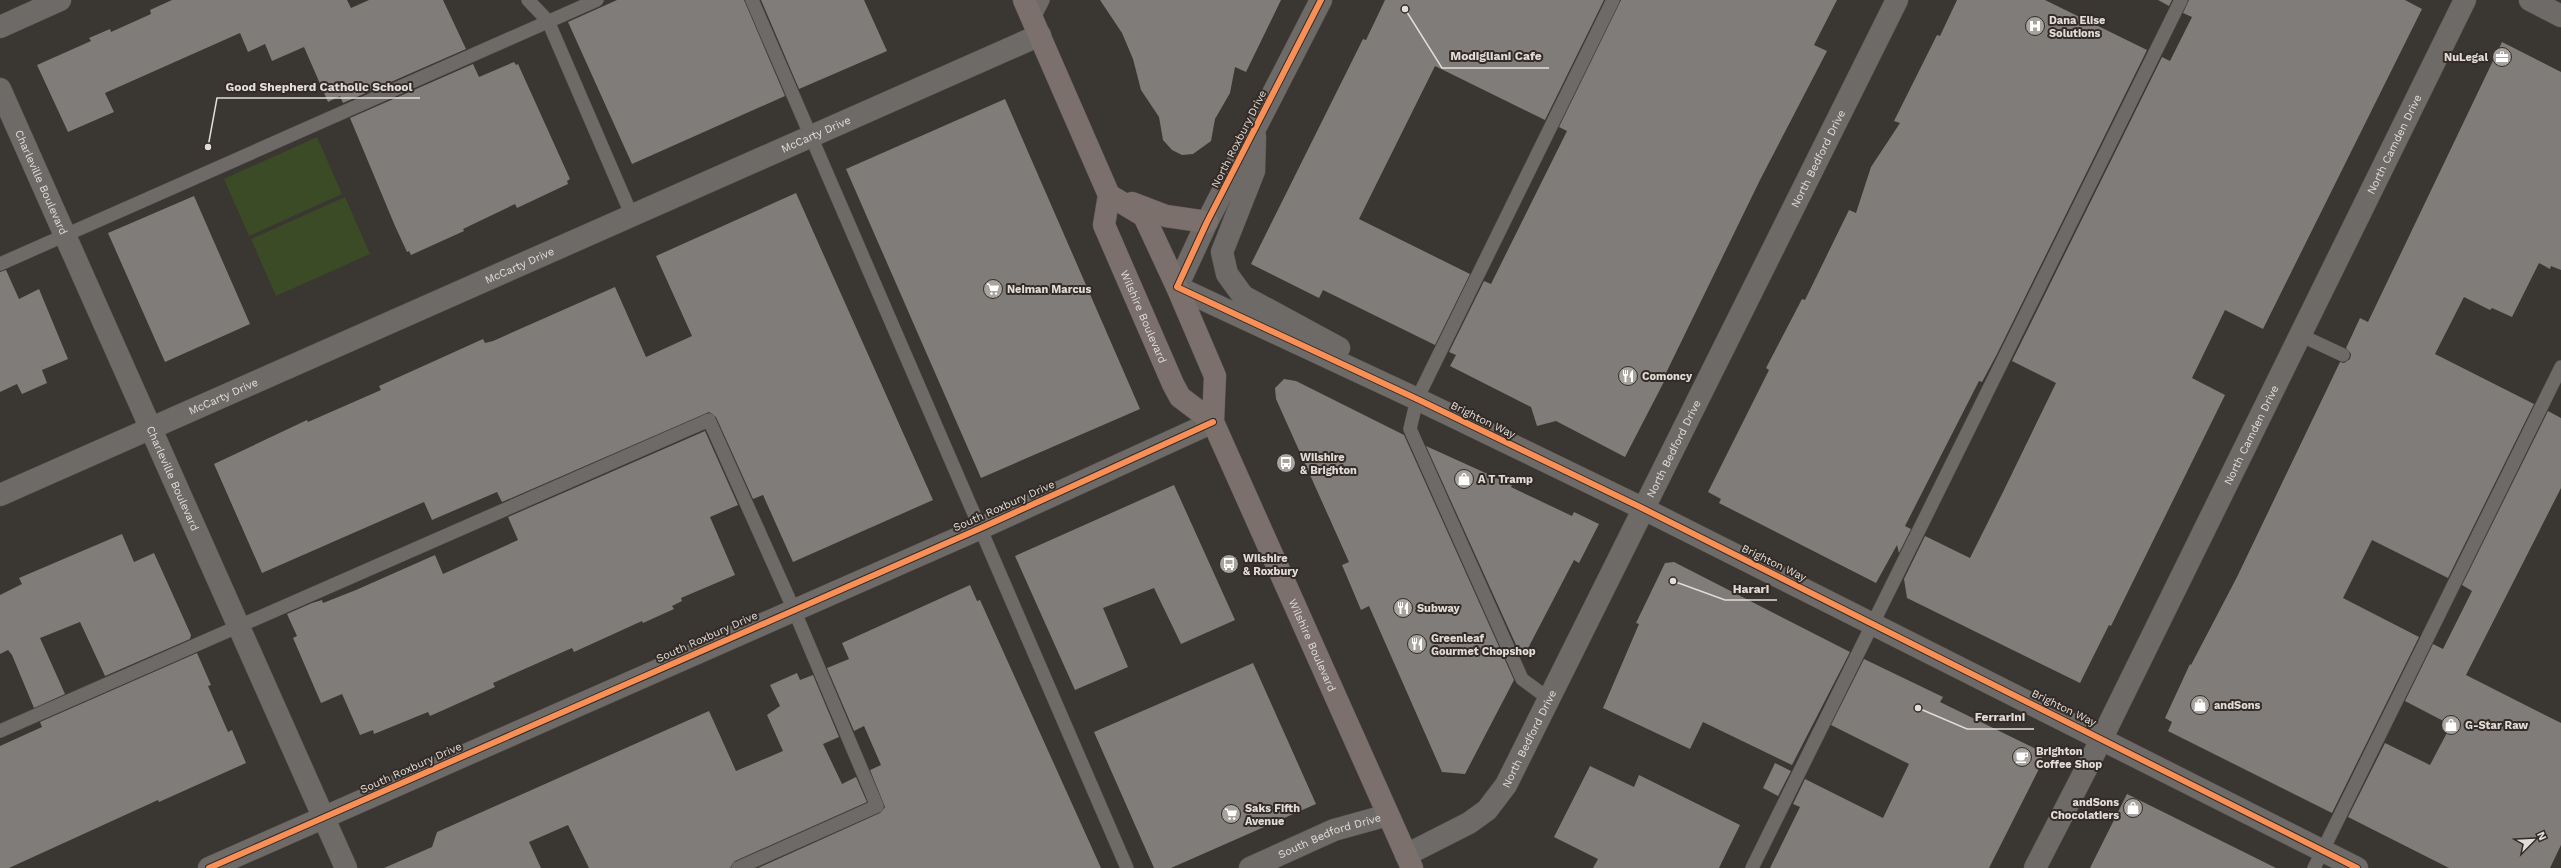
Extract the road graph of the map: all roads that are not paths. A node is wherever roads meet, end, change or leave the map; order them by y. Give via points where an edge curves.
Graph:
1 (60, 0) edge
2 (528, 0) edge
3 (597, 0) edge
4 (752, 0) edge
5 (1024, 0) edge
6 (1043, 0) edge
7 (1321, 0) edge
8 (1613, 0) edge
9 (1897, 0) edge
10 (2181, 0) edge
11 (2465, 0) edge
12 (2530, 0) edge
13 (2561, 16) edge
14 (548, 22) junction
15 (0, 27) edge
16 (1036, 28) junction
17 (0, 89) edge
18 (1255, 129) junction
19 (811, 137) junction
20 (1109, 195) junction
21 (632, 216) junction
22 (1207, 222) junction
23 (65, 236) junction
24 (0, 264) edge
25 (1177, 287) junction
26 (2300, 335) junction
27 (2343, 355) dead end
28 (2561, 367) edge
29 (1414, 398) junction
30 (1213, 422) junction
31 (151, 429) junction
32 (0, 496) edge
33 (1642, 508) junction
34 (981, 528) junction
35 (794, 610) junction
36 (1873, 623) junction
37 (238, 625) junction
38 (1549, 699) junction
39 (0, 730) edge
40 (2102, 738) junction
41 (1388, 815) junction
42 (324, 818) junction
43 (2319, 859) edge
44 (1409, 862) edge
45 (209, 868) edge
46 (346, 868) edge
47 (738, 868) edge
48 (1127, 868) edge
49 (1250, 868) edge
50 (1752, 868) edge
51 (2035, 868) edge
52 (2357, 868) edge

1 - 15 street
2 - 14 lane
3 - 14 lane
4 - 19 lane
5 - 16 main road
6 - 16 lane
7 - 18 street, North Roxbury Drive
8 - 29 lane
9 - 33 street, North Bedford Drive
10 - 36 lane
11 - 26 street, North Camden Drive
12 - 13 street
14 - 21 lane
14 - 23 lane
16 - 19 street, McCarty Drive
16 - 20 main road
17 - 23 street, Charleville Boulevard
18 - 22 street, North Roxbury Drive
18 - 29 street via 1254,171 1222,252 1227,274 1243,296 1399,378
19 - 21 street, McCarty Drive
19 - 34 lane
20 - 22 main road via 1166,216
20 - 25 main road, Wilshire Boulevard via 1144,216
20 - 30 main road, Wilshire Boulevard via 1104,225 1173,384 1180,397
21 - 31 street, McCarty Drive
22 - 25 street, North Roxbury Drive
23 - 24 lane
23 - 31 street, Charleville Boulevard
25 - 29 street, Brighton Way
25 - 30 main road, Wilshire Boulevard via 1215,376
26 - 27 lane
26 - 40 street, North Camden Drive
28 - 43 lane
29 - 33 street, Brighton Way
29 - 38 lane via 1410,428 1522,679
30 - 34 street, South Roxbury Drive
30 - 41 main road, Wilshire Boulevard
31 - 32 street, McCarty Drive
31 - 37 street, Charleville Boulevard
33 - 36 street, Brighton Way
33 - 38 street, North Bedford Drive
34 - 35 street, South Roxbury Drive
34 - 48 lane
35 - 37 lane via 709,420
35 - 42 street, South Roxbury Drive
35 - 47 lane via 876,806
36 - 40 street, Brighton Way
36 - 50 lane
37 - 39 lane
37 - 42 street, Charleville Boulevard
38 - 44 street, North Bedford Drive via 1506,785 1487,810
40 - 43 street, Brighton Way
40 - 51 street, North Camden Drive
41 - 44 main road, Wilshire Boulevard
41 - 49 street, South Bedford Drive via 1334,830
42 - 45 street, South Roxbury Drive
42 - 46 street, Charleville Boulevard
43 - 52 street, Brighton Way

